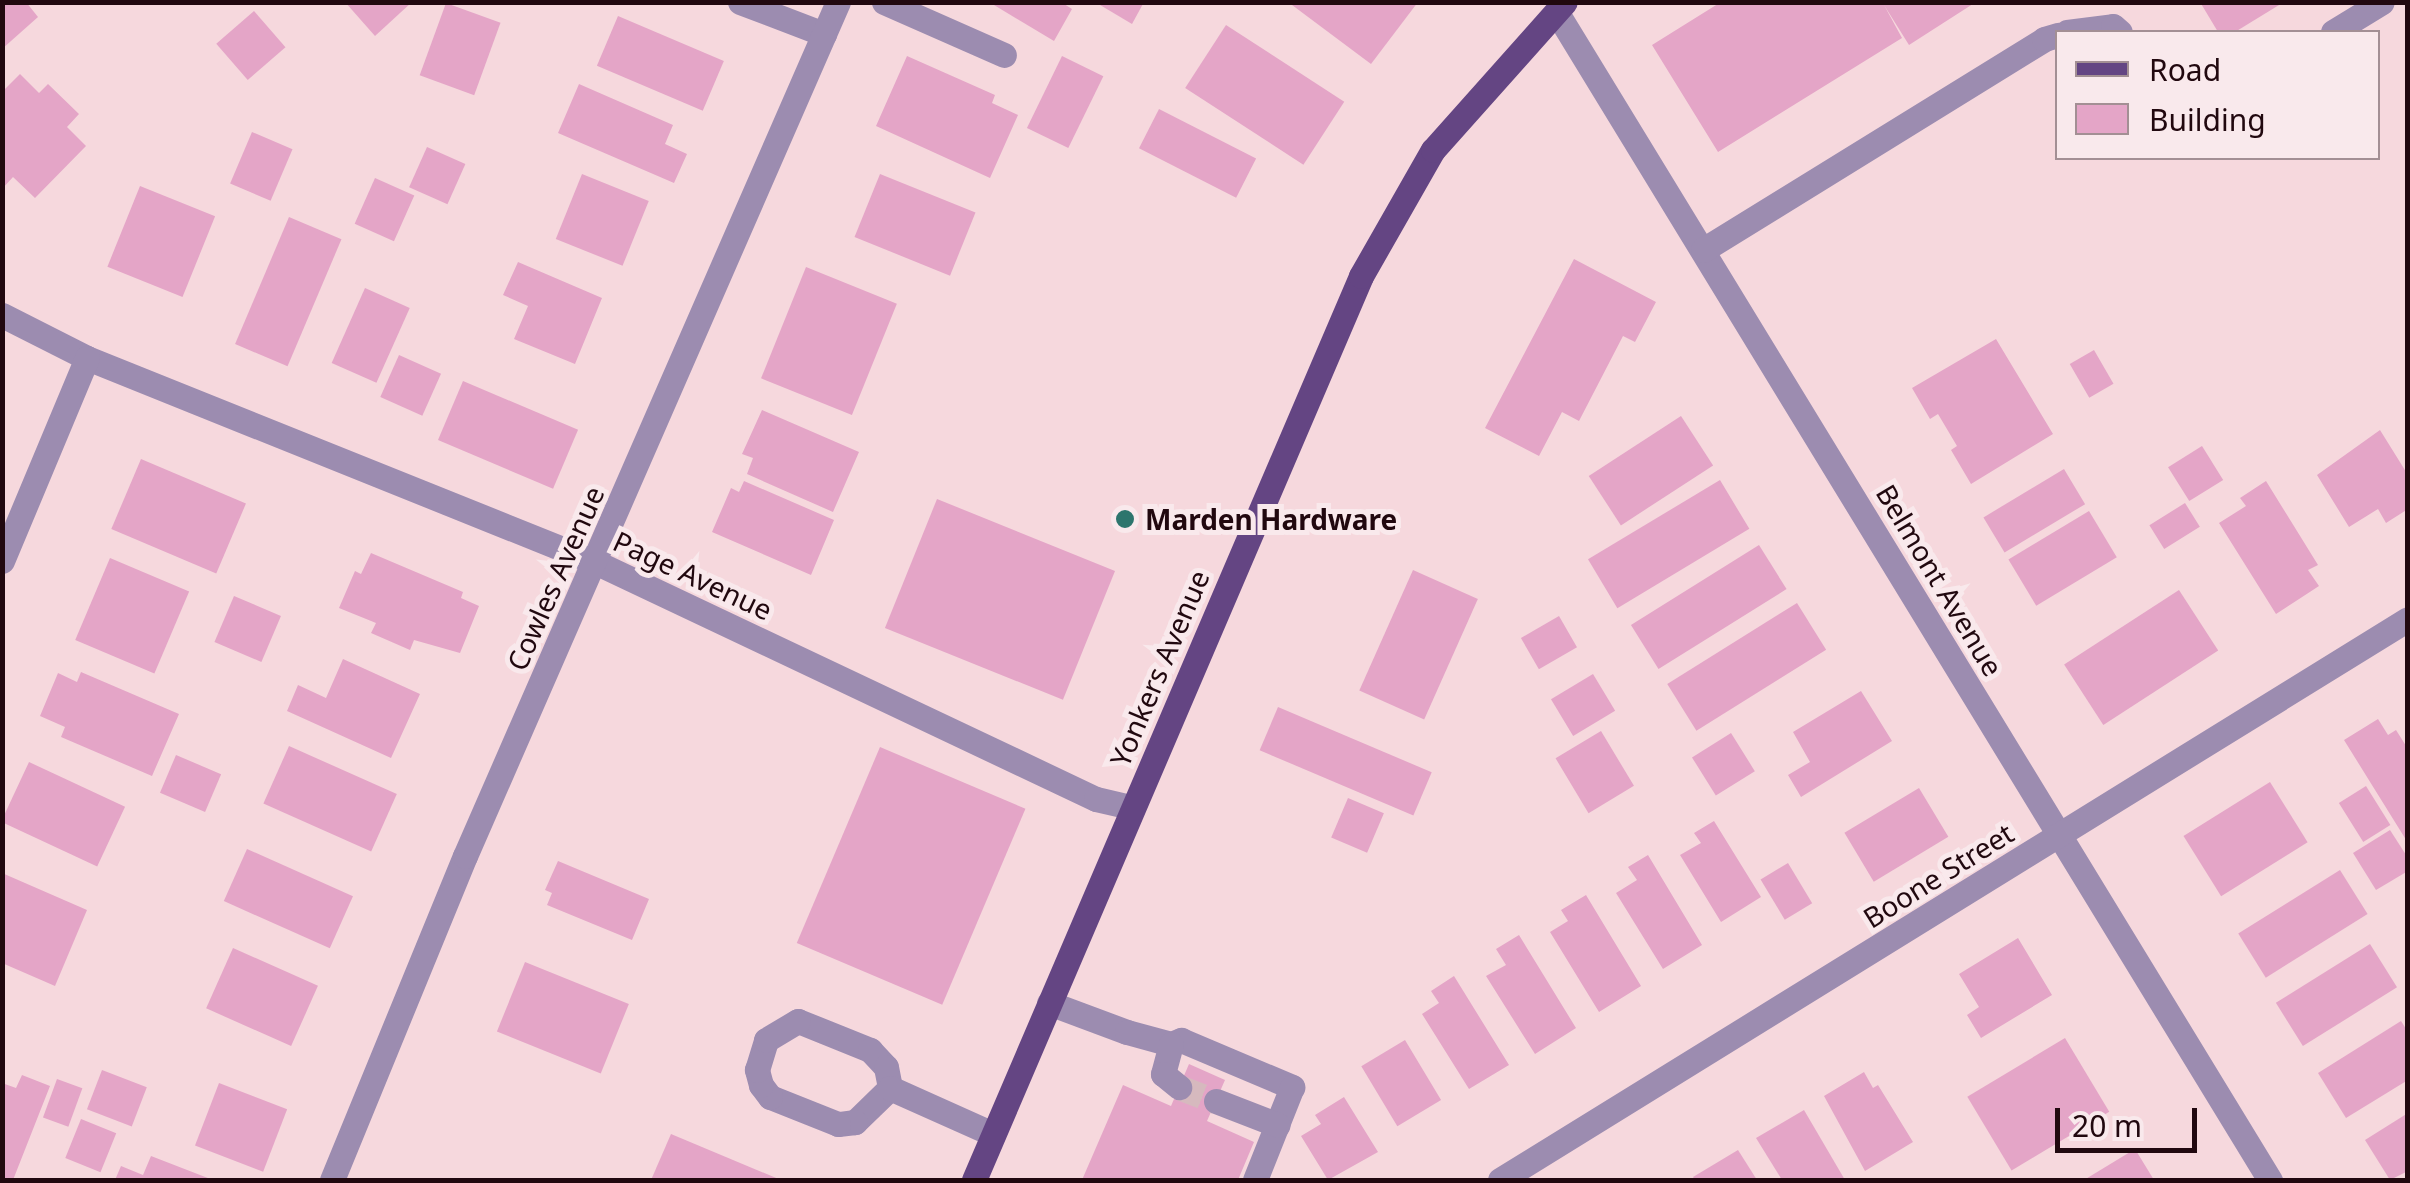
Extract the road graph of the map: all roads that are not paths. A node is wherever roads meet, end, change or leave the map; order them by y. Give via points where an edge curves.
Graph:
1 (740, 2) edge
2 (838, 2) edge
3 (884, 2) edge
4 (2382, 2) edge
5 (1561, 8) edge
6 (2083, 30) edge
7 (2117, 30) edge
8 (2336, 30) edge
9 (824, 34) junction
10 (2055, 37) edge
11 (1004, 55) dead end
12 (1703, 250) junction
13 (2, 315) edge
14 (88, 358) junction
15 (2, 561) edge
16 (595, 562) junction
17 (2408, 619) edge
18 (1132, 807) junction
19 (2060, 835) junction
20 (1049, 1003) junction
21 (1171, 1044) junction
22 (1179, 1087) dead end
23 (890, 1088) junction
24 (1216, 1101) tunnel mouth
25 (1278, 1125) junction
26 (993, 1134) junction
27 (332, 1180) edge
28 (974, 1180) edge
29 (1255, 1180) edge
30 (1500, 1180) edge
31 (2270, 1180) edge

1 - 9 street
2 - 9 street, Cowles Avenue
3 - 11 street
4 - 8 street
5 - 12 street, Belmont Avenue
5 - 18 main road, Yonkers Avenue via 1433,150 1362,276
6 - 7 street
9 - 16 street, Cowles Avenue
10 - 12 street
12 - 19 street, Belmont Avenue
13 - 14 street, Page Avenue
14 - 15 street
14 - 16 street, Page Avenue
16 - 18 street, Page Avenue via 1096,799
16 - 27 street, Cowles Avenue
17 - 19 street, Boone Street
18 - 20 main road, Yonkers Avenue
19 - 30 street, Boone Street
19 - 31 street, Belmont Avenue
20 - 21 street
20 - 26 main road, Yonkers Avenue
21 - 22 street via 1162,1074
21 - 25 street via 1181,1040 1292,1087
23 - 23 street via 886,1066 870,1050 798,1021 766,1040 758,1058 761,1085 770,1097 838,1124 864,1116
23 - 26 street
24 - 25 street
25 - 29 street
26 - 28 main road, Yonkers Avenue

